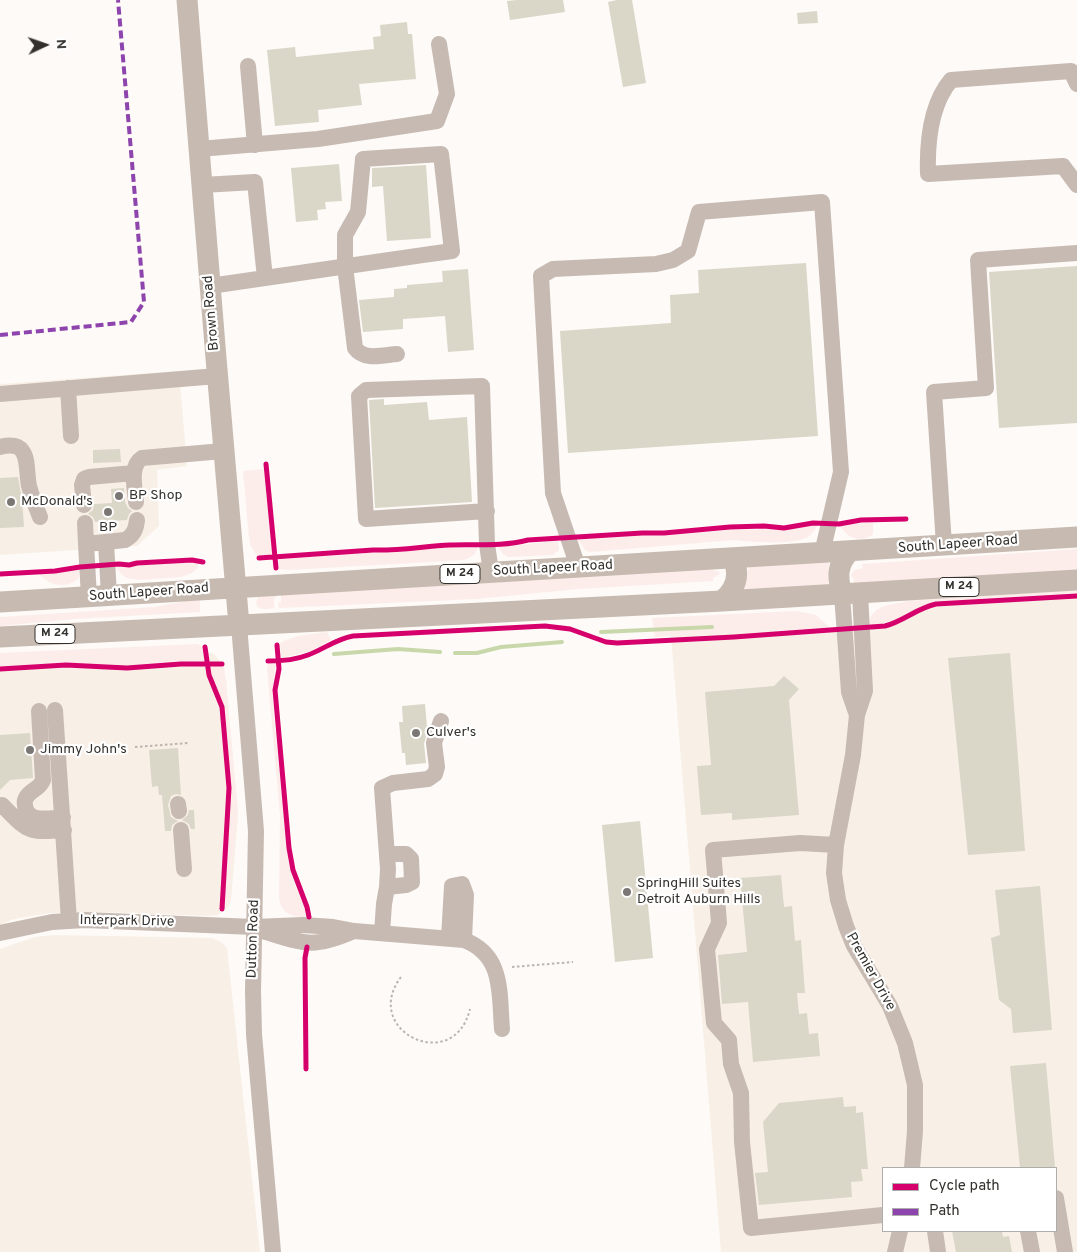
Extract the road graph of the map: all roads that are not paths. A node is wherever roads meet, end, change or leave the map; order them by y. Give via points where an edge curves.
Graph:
1 (188, 0) edge
2 (439, 44) dead end
3 (248, 66) dead end
4 (1077, 84) edge
5 (255, 145) junction
6 (199, 149) junction
7 (202, 185) junction
8 (1077, 185) edge
9 (1077, 252) edge
10 (345, 266) junction
11 (265, 278) junction
12 (210, 286) junction
13 (397, 354) dead end
14 (217, 376) junction
15 (68, 388) junction
16 (0, 394) edge
17 (71, 436) dead end
18 (0, 447) edge
19 (19, 448) junction
20 (223, 451) junction
21 (0, 458) edge
22 (134, 473) junction
23 (136, 502) dead end
24 (84, 505) dead end
25 (487, 511) junction
26 (40, 517) dead end
27 (137, 520) dead end
28 (85, 523) dead end
29 (1077, 537) edge
30 (106, 542) junction
31 (86, 544) junction
32 (944, 545) junction
33 (849, 552) junction
34 (822, 553) junction
35 (733, 558) junction
36 (578, 567) junction
37 (490, 572) junction
38 (1077, 580) edge
39 (236, 588) junction
40 (851, 593) junction
41 (99, 596) junction
42 (722, 601) junction
43 (0, 602) edge
44 (239, 625) junction
45 (0, 637) edge
46 (441, 721) dead end
47 (0, 807) edge
48 (64, 823) junction
49 (181, 830) dead end
50 (836, 845) junction
51 (388, 854) junction
52 (184, 869) dead end
53 (387, 887) junction
54 (69, 921) junction
55 (254, 928) junction
56 (0, 933) edge
57 (382, 933) junction
58 (502, 1029) dead end
59 (912, 1167) edge
60 (1057, 1204) edge
61 (882, 1215) edge
62 (900, 1232) edge
63 (935, 1232) edge
64 (1028, 1232) edge
65 (273, 1252) edge
66 (895, 1252) edge
67 (938, 1252) edge
68 (1032, 1252) edge
69 (1065, 1252) edge

1 - 6 main road, Brown Road
2 - 5 street via 447,94 437,122
3 - 5 street
4 - 8 street via 1071,71 951,80 943,89 935,111 928,154 928,174 1063,166
5 - 6 street
6 - 7 main road, Brown Road
7 - 11 street via 255,182
7 - 12 main road, Brown Road
9 - 32 street via 978,260 986,388 934,392
10 - 10 street via 452,251 441,154 363,159 358,212 345,235
10 - 11 street
10 - 13 street via 355,348 364,356
11 - 12 street
12 - 14 main road, Brown Road
14 - 15 street
14 - 20 main road, Brown Road
15 - 16 street
15 - 17 street
18 - 19 street via 11,445
19 - 21 street
19 - 26 street via 27,461 29,486
20 - 22 street via 142,458 137,461
20 - 39 main road, Brown Road
22 - 23 street
22 - 24 street via 84,479
25 - 25 street via 482,386 366,390 358,396 366,519
25 - 37 street
27 - 30 street via 131,537
28 - 31 street
29 - 32 main road, South Lapeer Road / M 24
30 - 31 street
30 - 41 street
31 - 41 street
32 - 33 main road, South Lapeer Road / M 24
33 - 34 main road, South Lapeer Road / M 24
33 - 40 main road via 839,565 838,579
34 - 35 main road, South Lapeer Road / M 24
34 - 36 street via 841,472 822,202 699,212 688,251 673,260 656,264 553,269 541,276 553,493
35 - 36 main road, South Lapeer Road / M 24
35 - 42 main road via 737,579 730,594
36 - 37 main road, South Lapeer Road / M 24
37 - 39 main road, South Lapeer Road / M 24
38 - 40 main road, M 24
39 - 41 main road, South Lapeer Road / M 24
39 - 44 main road, Brown Road
40 - 42 main road, M 24
40 - 50 street, Premier Drive via 849,692 857,716
41 - 43 main road, South Lapeer Road / M 24
42 - 44 main road, M 24
44 - 45 main road, M 24
44 - 55 street, Dutton Road via 256,824
46 - 51 street via 434,743 435,774 428,780 393,783 382,788
47 - 48 street via 2,804 29,829 39,831
48 - 48 street via 47,710 43,780 25,802 31,816
48 - 54 street
49 - 52 street
50 - 59 street, Premier Drive via 834,872 846,926 895,1018 911,1066 915,1094
50 - 61 street via 800,843 713,850 719,923 707,949 714,1023 729,1040 731,1064 741,1093 750,1228
51 - 53 street
51 - 53 street via 406,854 411,859 412,882
53 - 57 street
54 - 55 street, Interpark Drive
54 - 56 street, Interpark Drive
55 - 57 street, Interpark Drive via 314,944 354,931
55 - 65 street, Dutton Road via 254,1034
57 - 58 street, Interpark Drive via 457,939 484,951 495,969 499,986
60 - 69 street
62 - 66 street
63 - 67 street
64 - 68 street

